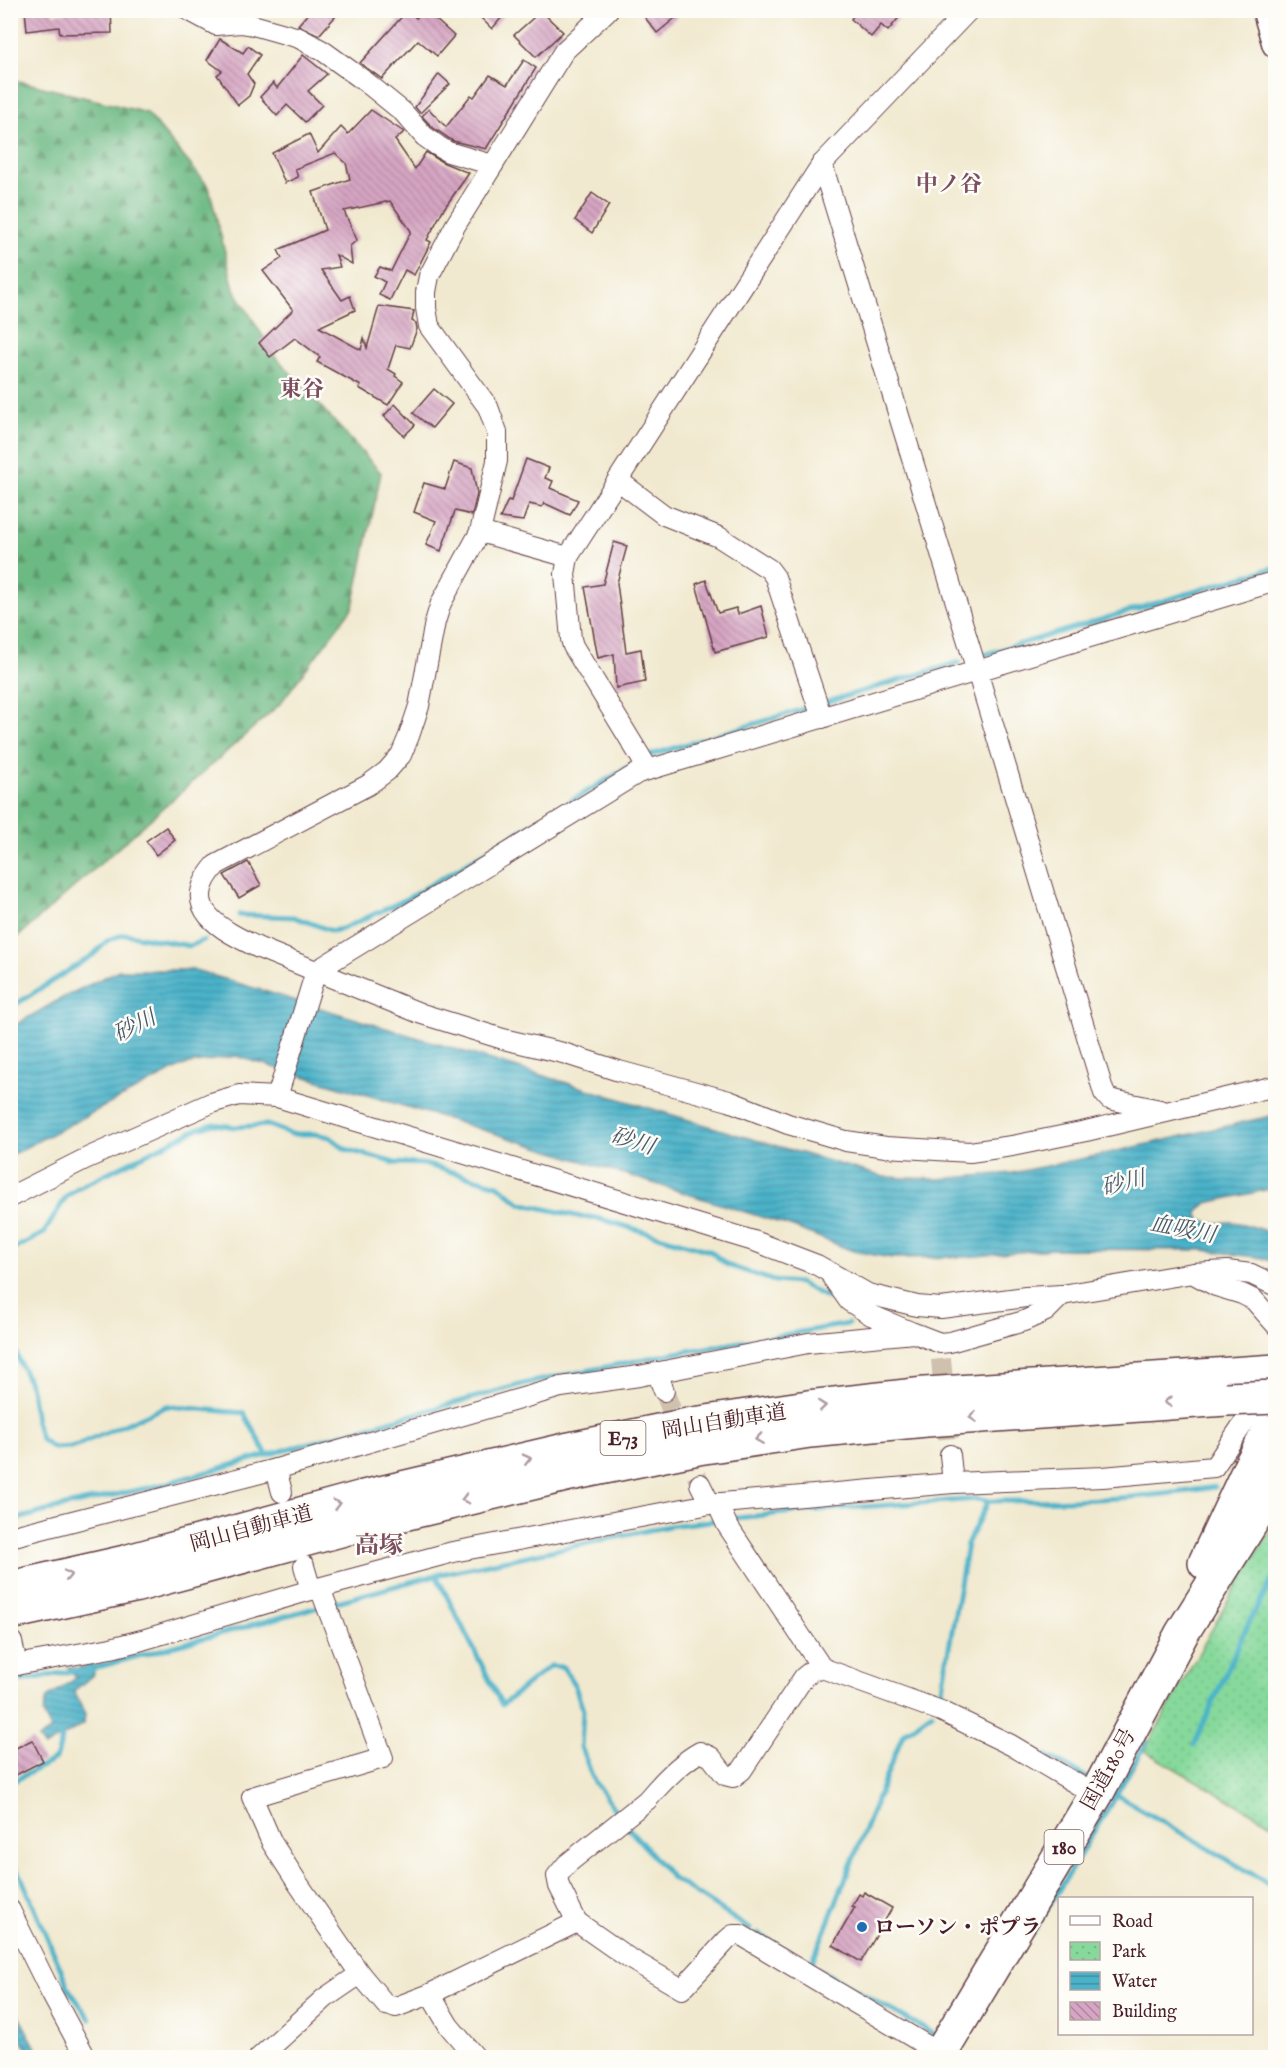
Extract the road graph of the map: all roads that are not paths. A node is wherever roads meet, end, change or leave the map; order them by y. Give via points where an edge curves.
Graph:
1 (188, 10) edge
2 (608, 10) edge
3 (969, 10) edge
4 (1266, 10) edge
5 (1275, 44) edge
6 (822, 164) junction
7 (493, 165) junction
8 (619, 481) junction
9 (480, 531) junction
10 (568, 557) junction
11 (1275, 581) edge
12 (977, 671) junction
13 (819, 709) junction
14 (648, 770) junction
15 (315, 977) junction
16 (1275, 1086) edge
17 (279, 1091) junction
18 (1166, 1111) junction
19 (10, 1197) edge
20 (828, 1272) junction
21 (1193, 1273) junction
22 (1275, 1286) edge
23 (1062, 1295) junction
24 (1275, 1325) edge
25 (914, 1333) junction
26 (657, 1372) junction
27 (1267, 1373) edge
28 (664, 1391) tunnel mouth
29 (1275, 1397) edge
30 (1275, 1418) edge
31 (1275, 1450) edge
32 (950, 1455) tunnel mouth
33 (276, 1469) junction
34 (953, 1483) junction
35 (700, 1484) tunnel mouth
36 (1275, 1484) edge
37 (282, 1492) dead end
38 (719, 1511) junction
39 (10, 1537) edge
40 (304, 1566) dead end
41 (10, 1588) edge
42 (321, 1597) junction
43 (11, 1627) edge
44 (1182, 1633) junction
45 (14, 1666) edge
46 (822, 1668) junction
47 (1097, 1793) junction
48 (10, 1910) edge
49 (577, 1922) junction
50 (360, 1974) junction
51 (430, 1994) junction
52 (940, 2056) edge
53 (86, 2058) edge
54 (259, 2058) edge
55 (476, 2058) edge

1 - 7 street via 216,25 253,24 299,38 366,82 438,146
2 - 7 street via 564,51
3 - 6 street
4 - 5 street
6 - 8 street
6 - 12 street
7 - 9 street via 455,226 429,276 426,292 429,326 479,392 497,432 497,461
8 - 10 street
8 - 13 street via 664,515 719,537 769,569
9 - 10 street
9 - 15 street via 441,603 419,706 401,755 368,785 216,865 203,882 199,901 223,929
10 - 14 street via 565,574 573,646
11 - 12 street
12 - 13 street
12 - 18 street via 1104,1093 1109,1099
13 - 14 street
14 - 15 street
15 - 17 street
15 - 18 street via 503,1039 729,1101 846,1142 970,1152 1086,1131
16 - 18 street
17 - 19 street via 239,1095 211,1103
17 - 20 street via 757,1242
20 - 23 street via 868,1294 917,1306 941,1308
20 - 25 street via 849,1301
21 - 22 street via 1251,1274
21 - 23 street
21 - 24 street via 1254,1300
23 - 25 street via 1046,1311 950,1342 941,1351
25 - 26 street via 808,1343
26 - 28 street
26 - 33 street via 561,1388
27 - 34 street via 1214,1467
41 -> 27 highway, 岡山自動車道 / E73 via 125,1562 397,1489 693,1424 925,1394
29 -> 43 highway, 岡山自動車道 / E73, bridge via 1054,1410 810,1431 698,1448 370,1522 134,1586
30 - 44 highway via 1207,1557
31 - 44 highway, 国道180号 / 180 via 1209,1563
32 - 34 street
33 - 37 street
33 - 39 street
34 - 38 street
35 - 38 street
36 - 44 highway, 国道180号 / 180
38 - 42 street via 453,1552
38 - 46 street
40 - 42 street
42 - 45 street
42 - 50 street via 383,1758 252,1797 284,1862
43 - 45 street
44 - 47 highway, 国道180号 / 180
46 - 47 street via 935,1709 1011,1745
46 - 49 street via 804,1677 742,1770 733,1777 725,1775 711,1757 700,1752 648,1800 567,1864 557,1876
47 - 52 highway, 国道180号 / 180
48 - 53 street
49 - 51 street
49 - 52 street via 682,1989 728,1940 741,1935
50 - 51 street via 386,2005 396,2007
50 - 54 street via 311,2010
51 - 55 street via 449,2026

